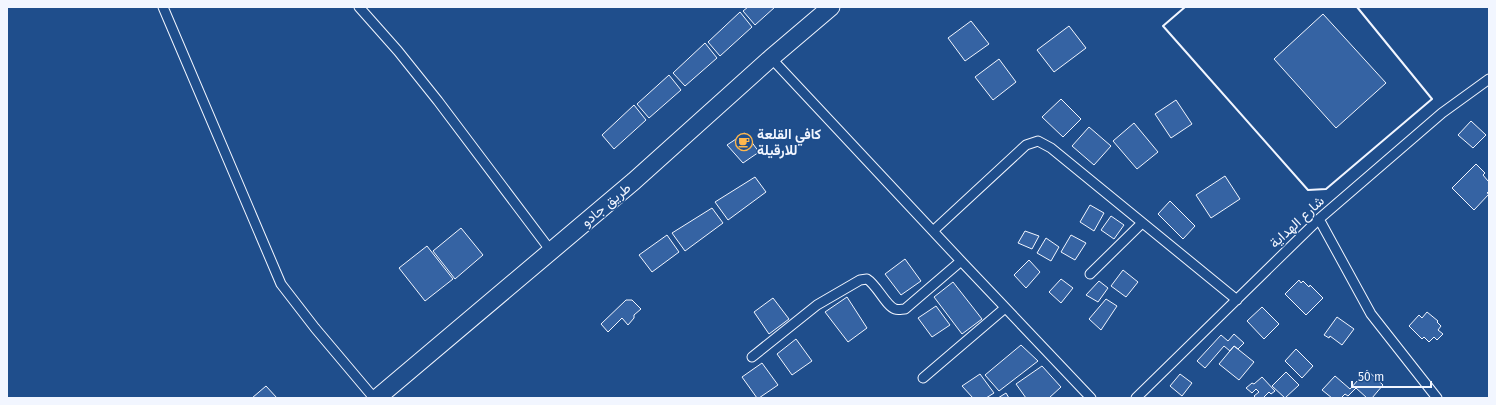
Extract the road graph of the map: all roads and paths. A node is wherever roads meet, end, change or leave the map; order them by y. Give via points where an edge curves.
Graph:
1 (163, 7) edge
2 (359, 7) edge
3 (831, 7) edge
4 (772, 58) junction
5 (1489, 79) edge
6 (1319, 219) junction
7 (1142, 223) junction
8 (933, 231) junction
9 (551, 251) junction
10 (961, 261) junction
11 (1090, 274) dead end
12 (1236, 300) junction
13 (1005, 308) junction
14 (752, 357) dead end
15 (923, 378) dead end
16 (374, 398) edge
17 (378, 398) edge
18 (1091, 398) edge
19 (1136, 398) edge
20 (1437, 398) edge

1 - 16 street via 281,284
2 - 9 street via 438,101
3 - 4 highway, طريق جادو
4 - 8 street
4 - 9 highway, طريق جادو
5 - 6 street, شارع الهداية via 1442,113
6 - 12 street, شارع الهداية
6 - 20 street via 1371,314
7 - 8 street via 1051,148 1038,141 1026,145
7 - 11 street
7 - 12 street
8 - 10 street
9 - 17 highway, طريق جادو
10 - 13 street
10 - 14 street via 905,309 896,309 872,282 867,279 860,280 817,305
12 - 19 street, شارع الهداية
13 - 15 street
13 - 18 street

